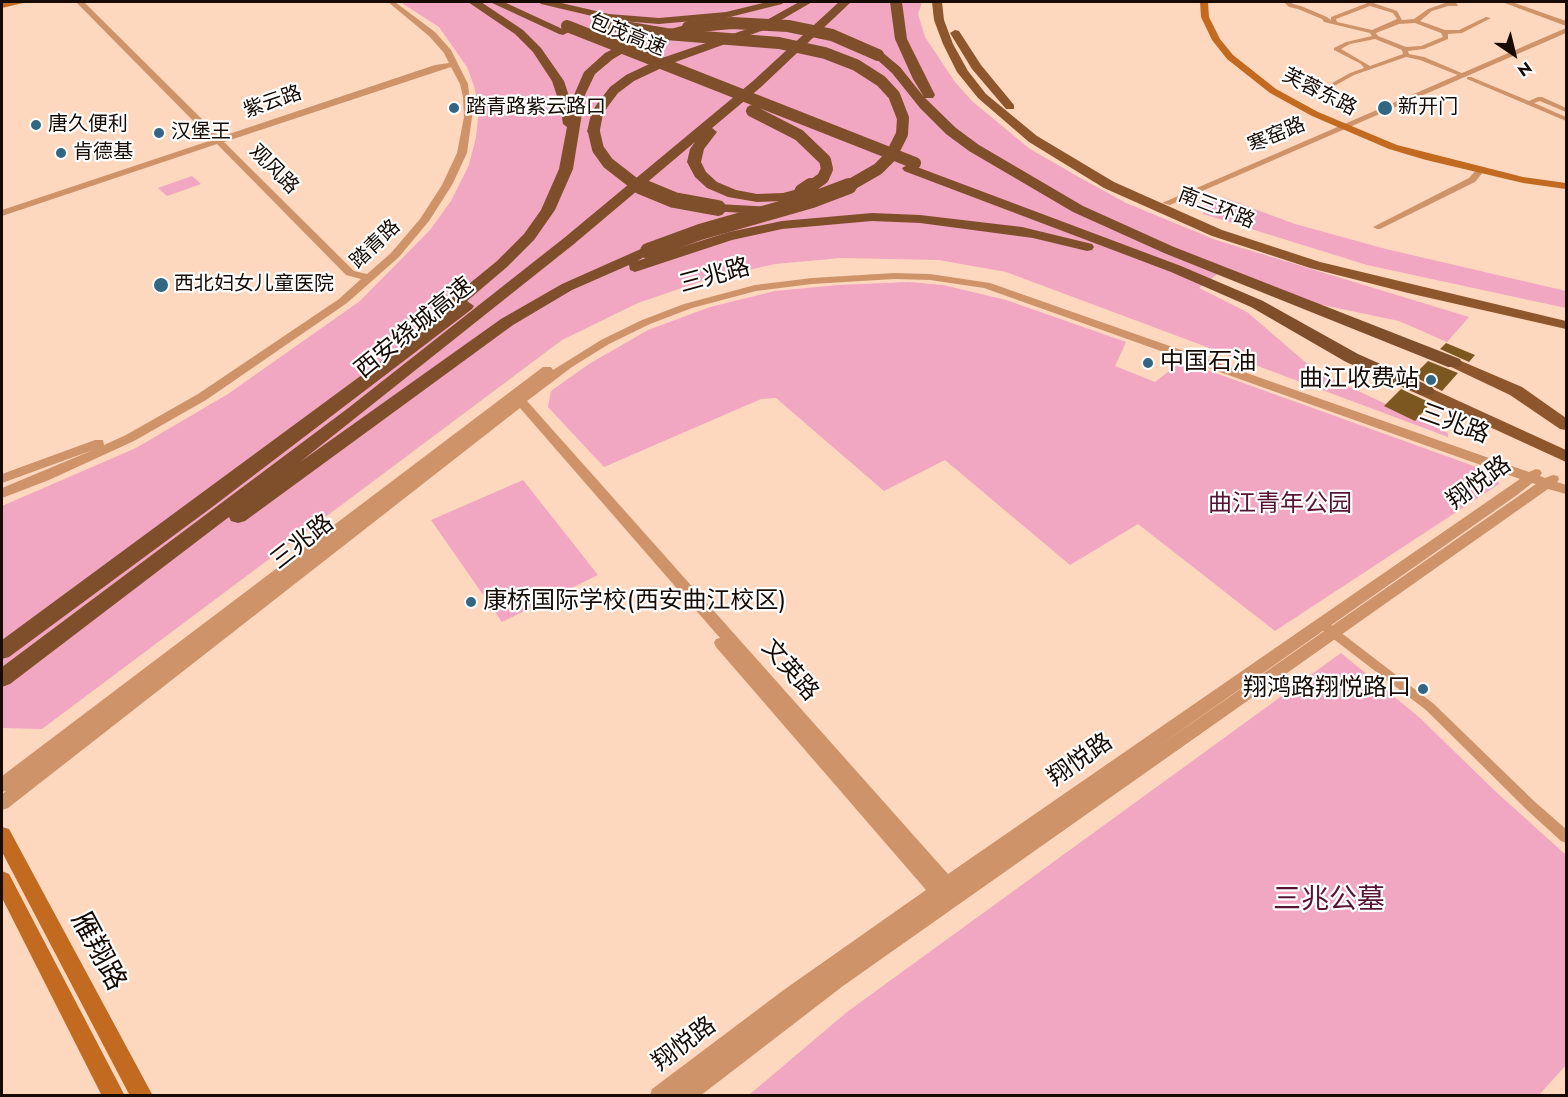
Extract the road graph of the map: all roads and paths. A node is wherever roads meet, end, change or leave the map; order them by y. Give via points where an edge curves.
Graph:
1 (23, 2) edge
2 (80, 2) edge
3 (382, 2) edge
4 (391, 2) edge
5 (474, 2) edge
6 (496, 2) edge
7 (511, 2) edge
8 (537, 2) edge
9 (545, 2) edge
10 (778, 2) edge
11 (806, 2) edge
12 (828, 2) edge
13 (844, 2) edge
14 (896, 2) edge
15 (937, 2) edge
16 (948, 2) edge
17 (1204, 2) edge
18 (1212, 2) edge
19 (1288, 2) edge
20 (1506, 2) edge
21 (2, 3) edge
22 (1370, 3) edge
23 (1448, 4) dead end
24 (1488, 18) dead end
25 (1333, 20) junction
26 (1416, 21) junction
27 (1398, 22) junction
28 (1566, 24) edge
29 (565, 29) junction
30 (1444, 32) junction
31 (1566, 32) edge
32 (1374, 35) junction
33 (1405, 52) junction
34 (449, 62) junction
35 (1367, 70) junction
36 (1466, 76) junction
37 (1327, 88) dead end
38 (712, 91) junction
39 (749, 91) junction
40 (1529, 103) junction
41 (1566, 110) edge
42 (1566, 119) edge
43 (1352, 127) junction
44 (216, 139) junction
45 (570, 144) junction
46 (912, 165) junction
47 (1480, 171) junction
48 (1016, 173) junction
49 (1566, 182) edge
50 (1566, 186) edge
51 (1172, 206) junction
52 (2, 207) edge
53 (2, 213) edge
54 (1377, 227) dead end
55 (1035, 234) junction
56 (365, 277) junction
57 (1411, 285) junction
58 (1257, 304) junction
59 (1303, 305) junction
60 (1515, 310) junction
61 (1566, 313) edge
62 (1566, 319) edge
63 (1566, 325) edge
64 (1566, 332) edge
65 (1454, 363) joint
66 (415, 387) junction
67 (1425, 391) joint
68 (515, 401) junction
69 (1566, 425) edge
70 (285, 442) junction
71 (1566, 456) edge
72 (2, 478) edge
73 (1547, 479) edge
74 (1566, 490) edge
75 (2, 493) edge
76 (1328, 629) junction
77 (2, 651) edge
78 (6, 675) edge
79 (2, 785) edge
80 (2, 803) edge
81 (2, 835) edge
82 (1566, 837) edge
83 (2, 880) edge
84 (947, 894) junction
85 (114, 1095) edge
86 (142, 1095) edge
87 (658, 1095) edge
88 (684, 1095) edge

1 - 21 main road
2 - 44 street, 观风路
3 - 34 street, 踏青路 via 423,34
4 - 34 street, 踏青路 via 432,34
5 - 45 highway via 519,32 553,72 566,105
6 - 29 highway, 包茂高速
7 - 29 highway
8 - 66 highway, bridge via 606,24 666,34 779,43 825,53 856,65 881,81 894,95 903,118 902,134 891,156 854,184 700,232 589,277 528,309
9 - 10 highway via 609,17 659,21 726,15
11 - 55 highway, bridge via 760,28 666,61 614,90 597,114 594,132 604,159 634,184 674,200 718,208 904,213
12 - 70 highway, 西安绕城高速 via 719,100 563,230
13 - 39 highway, 西安绕城高速
14 - 48 highway via 901,39 926,90 961,129
15 - 57 highway, 南三环路 via 948,44 971,84 1005,117 1065,160 1134,197 1216,232 1316,265
16 - 51 highway, 南三环路 via 962,46 1014,111 1085,161
17 - 43 main road, 芙蓉东路 via 1205,17 1230,57 1273,91
18 - 43 main road, 芙蓉东路 via 1214,17 1238,57 1280,89
19 - 25 street via 1326,21
20 - 28 street
22 - 25 street
22 - 27 street via 1395,12
23 - 26 street via 1430,10
24 - 30 street via 1460,32
25 - 32 street
26 - 27 street
26 - 30 street
27 - 32 street
29 - 38 highway, 包茂高速
29 - 46 highway, bridge
30 - 33 street via 1446,38
31 - 36 street, 寒窑路
32 - 33 street
32 - 35 street via 1336,49 1363,63
33 - 35 street
33 - 36 street
34 - 44 street, 紫云路
34 - 56 street, 踏青路 via 467,97 462,153 424,221 395,255
35 - 37 street
36 - 40 street
36 - 43 street, 寒窑路
38 - 39 highway, bridge via 792,131 817,150 826,164 819,183 776,198 745,197 716,188 697,171 694,158 700,145
38 - 46 highway, bridge
39 - 78 highway, 西安绕城高速 via 353,413
40 - 41 street via 1540,98
40 - 42 street
43 - 47 main road, 芙蓉东路 via 1393,147
43 - 49 main road, 芙蓉东路 via 1464,162
43 - 51 street, 寒窑路
44 - 52 street, 紫云路
44 - 53 street, 紫云路
44 - 56 street, 观风路 via 350,273
45 - 48 highway, bridge via 586,78 596,66 633,43 685,28 732,23 788,26 837,36 878,55 951,131
45 - 70 highway via 566,169 553,201 517,249
46 - 58 highway
46 - 59 highway
47 - 50 main road, 芙蓉东路
47 - 54 street via 1472,180
48 - 59 highway via 1120,229
51 - 57 highway, 南三环路
55 - 58 highway via 1131,260
55 - 66 highway via 936,220 872,218 796,223 729,236 647,263 566,297
56 - 72 street, 踏青路 via 177,404 124,432
56 - 75 street, 踏青路 via 343,301 283,344 167,418 89,457
57 - 60 highway, 南三环路
57 - 61 highway
57 - 64 highway via 1489,313
58 - 67 highway via 1352,358
59 - 65 highway
60 - 62 highway, 南三环路
60 - 63 highway, 南三环路
65 - 69 highway via 1516,391
66 - 78 highway via 253,505
67 - 71 highway
68 - 73 street, 三兆路 via 605,342 688,306 755,288 812,280 930,277 986,285
68 - 79 street, 三兆路
68 - 80 street, 三兆路
68 - 84 street, 文英路
70 - 77 highway, 西安绕城高速
73 - 74 street, 三兆路
73 - 76 street, 翔悦路
76 - 82 street via 1430,707
76 - 84 street, 翔悦路
81 - 86 main road, 雁翔路
83 - 85 main road, 雁翔路
84 - 87 street, 翔悦路 via 791,995
84 - 88 street, 翔悦路

